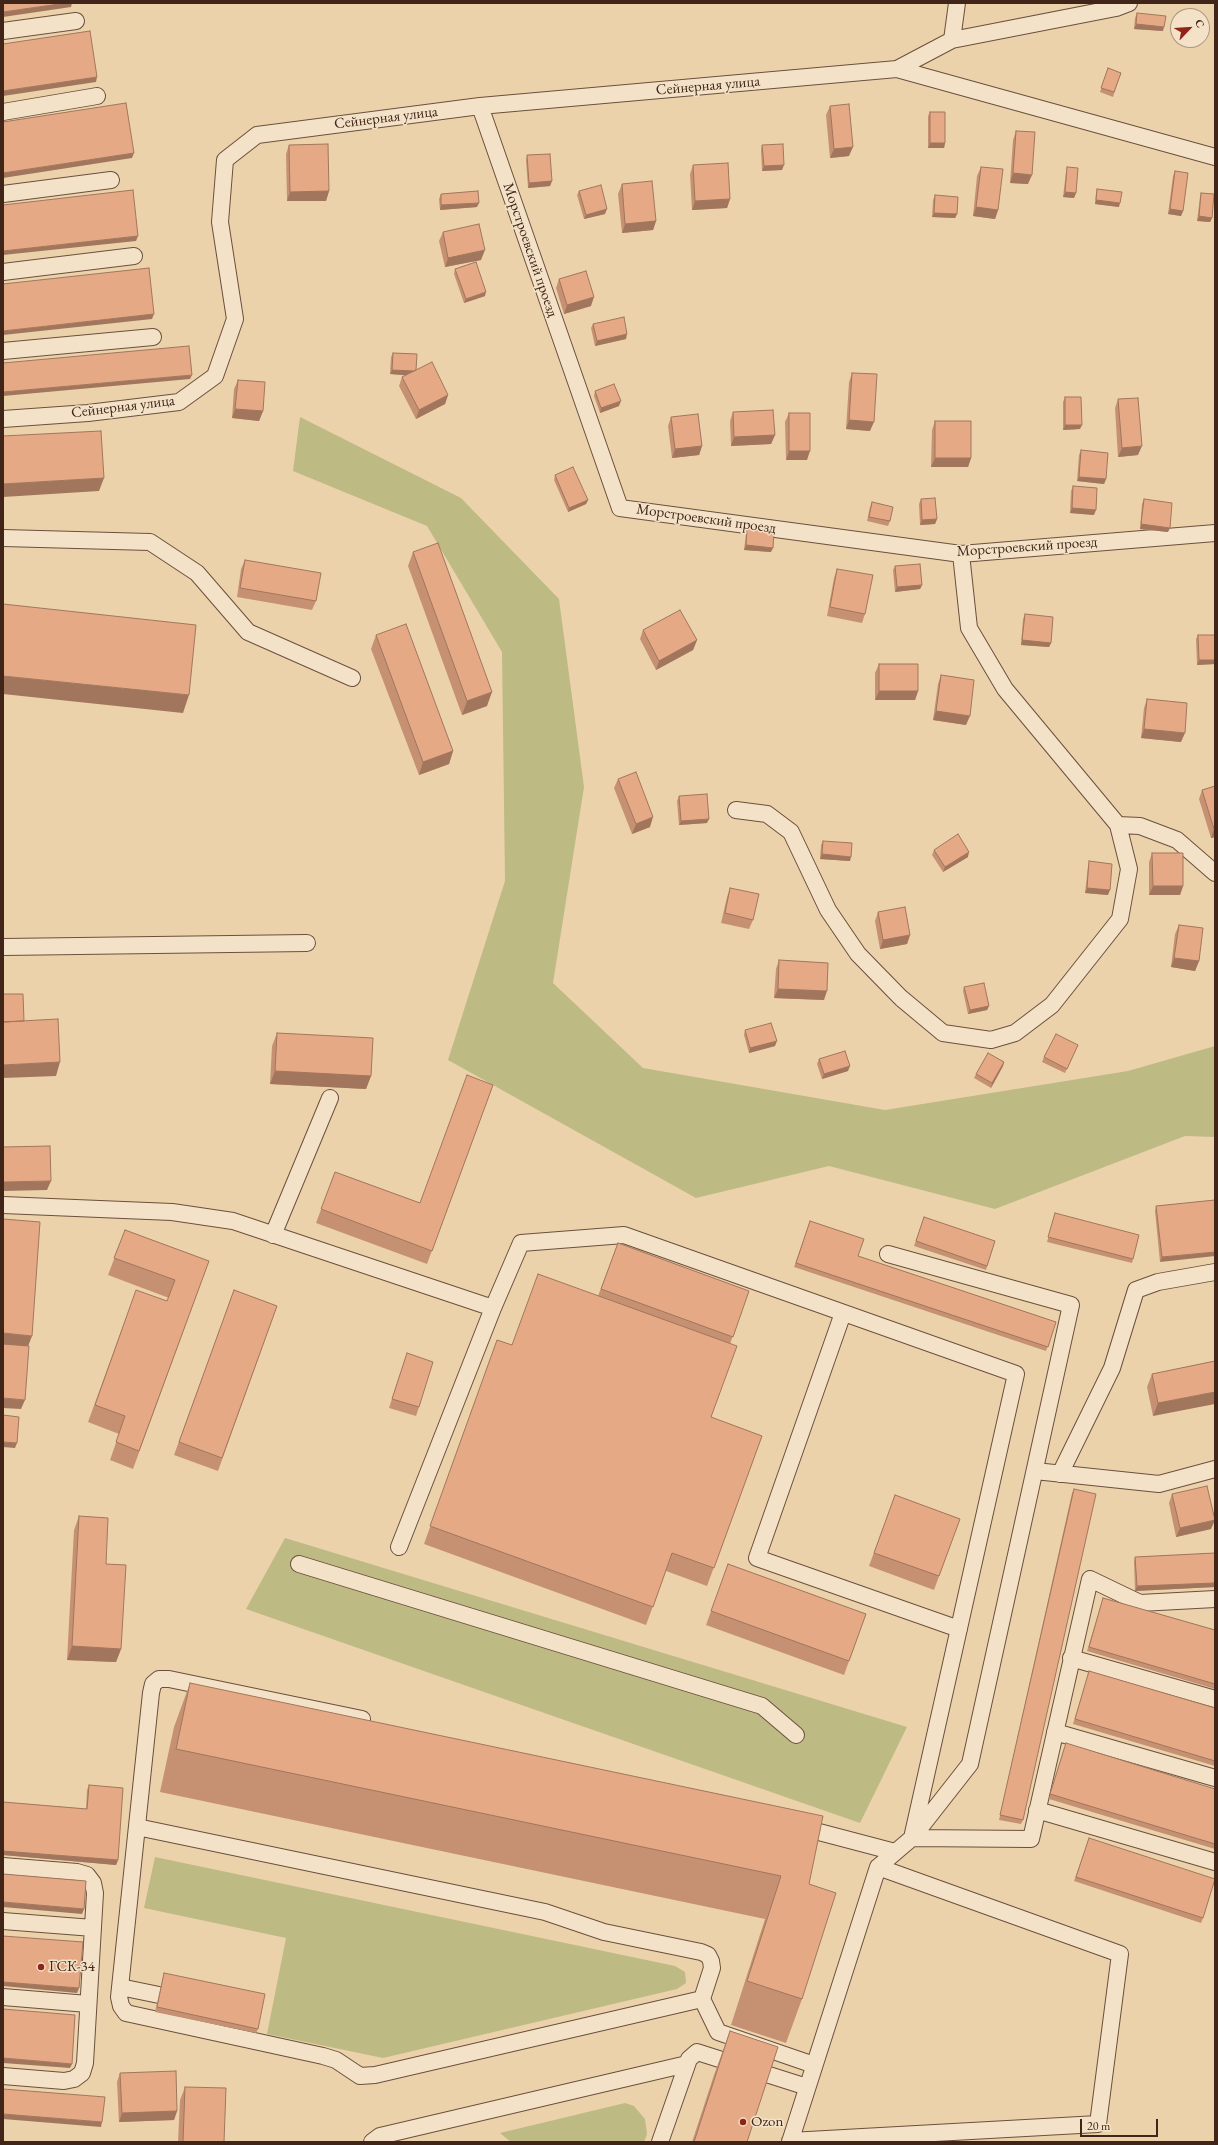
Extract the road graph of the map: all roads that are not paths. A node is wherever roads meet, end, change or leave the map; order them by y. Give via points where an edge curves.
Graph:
1 (957, 3) edge
2 (1129, 3) edge
3 (76, 21) dead end
4 (3, 31) edge
5 (952, 40) junction
6 (897, 69) junction
7 (97, 96) dead end
8 (480, 106) junction
9 (3, 112) edge
10 (1215, 157) edge
11 (111, 180) dead end
12 (3, 194) edge
13 (134, 256) dead end
14 (3, 272) edge
15 (153, 337) dead end
16 (3, 351) edge
17 (3, 419) edge
18 (1215, 533) edge
19 (3, 538) edge
20 (961, 554) junction
21 (352, 678) dead end
22 (736, 810) dead end
23 (1118, 826) junction
24 (1215, 873) edge
25 (307, 943) dead end
26 (3, 947) edge
27 (330, 1098) dead end
28 (3, 1205) edge
29 (273, 1234) junction
30 (888, 1254) dead end
31 (1215, 1272) edge
32 (493, 1308) junction
33 (843, 1313) junction
34 (1215, 1469) edge
35 (1035, 1471) junction
36 (1060, 1474) junction
37 (399, 1547) dead end
38 (299, 1564) dead end
39 (1215, 1599) edge
40 (959, 1630) junction
41 (1072, 1658) junction
42 (1215, 1699) edge
43 (376, 1722) edge
44 (1055, 1732) junction
45 (796, 1735) dead end
46 (1215, 1778) edge
47 (1037, 1810) junction
48 (788, 1824) edge
49 (137, 1827) junction
50 (912, 1838) junction
51 (895, 1852) junction
52 (1215, 1862) edge
53 (3, 1866) edge
54 (878, 1867) junction
55 (3, 1921) edge
56 (93, 1928) junction
57 (120, 1987) junction
58 (159, 1995) edge
59 (3, 1997) edge
60 (702, 1999) junction
61 (88, 2004) junction
62 (687, 2064) junction
63 (814, 2065) junction
64 (3, 2076) edge
65 (807, 2087) junction
66 (790, 2141) edge
67 (372, 2142) edge
68 (660, 2142) edge

1 - 5 lane
2 - 5 lane, Сейнерная улица via 1116,8
3 - 4 lane
5 - 6 lane, Сейнерная улица
6 - 8 lane, Сейнерная улица
6 - 10 lane
7 - 9 lane
8 - 17 lane, Сейнерная улица via 257,135 225,160 220,222 235,319 215,376 179,402 88,413
8 - 20 lane, Морстроевский проезд via 620,508
11 - 12 lane
13 - 14 lane
15 - 16 lane
18 - 20 lane, Морстроевский проезд
19 - 21 lane via 150,542 197,573 248,632
20 - 23 lane via 969,628 1006,689
22 - 23 lane via 767,814 791,832 828,910 858,954 901,998 943,1033 991,1040 1015,1033 1052,1005 1120,919 1129,869
23 - 24 lane via 1140,826 1177,840
25 - 26 lane
27 - 29 lane
28 - 29 lane via 172,1212 233,1221
29 - 32 lane
30 - 35 lane via 1071,1305
31 - 36 lane via 1158,1282 1136,1290 1112,1368
32 - 33 lane via 521,1243 624,1235
32 - 37 lane
33 - 40 lane via 1016,1374
33 - 40 lane via 757,1558
34 - 36 lane via 1159,1484
35 - 36 lane
35 - 50 lane via 970,1764
38 - 45 lane via 762,1706
39 - 41 lane via 1140,1603 1090,1579
40 - 50 lane
41 - 42 lane
41 - 44 lane
43 - 49 lane via 159,1679 151,1693
44 - 46 lane
44 - 47 lane
47 - 50 lane via 1031,1839
47 - 52 lane
48 - 51 lane
49 - 57 lane
49 - 60 lane via 545,1912 604,1932 701,1952 708,1955 712,1968
50 - 51 lane
51 - 54 lane
53 - 56 lane via 87,1875 93,1883 95,1893
54 - 63 lane
54 - 66 lane via 1120,1954 1098,2124
55 - 56 lane
56 - 61 lane
57 - 58 lane
57 - 60 lane via 121,2006 126,2013 135,2017 323,2056 336,2060 360,2076 383,2073
59 - 61 lane
60 - 63 lane via 718,2032
61 - 64 lane via 85,2063 82,2073 74,2079 64,2081
62 - 65 lane via 693,2054 698,2052
62 - 67 lane via 380,2136
62 - 68 lane
63 - 65 lane
65 - 66 lane

